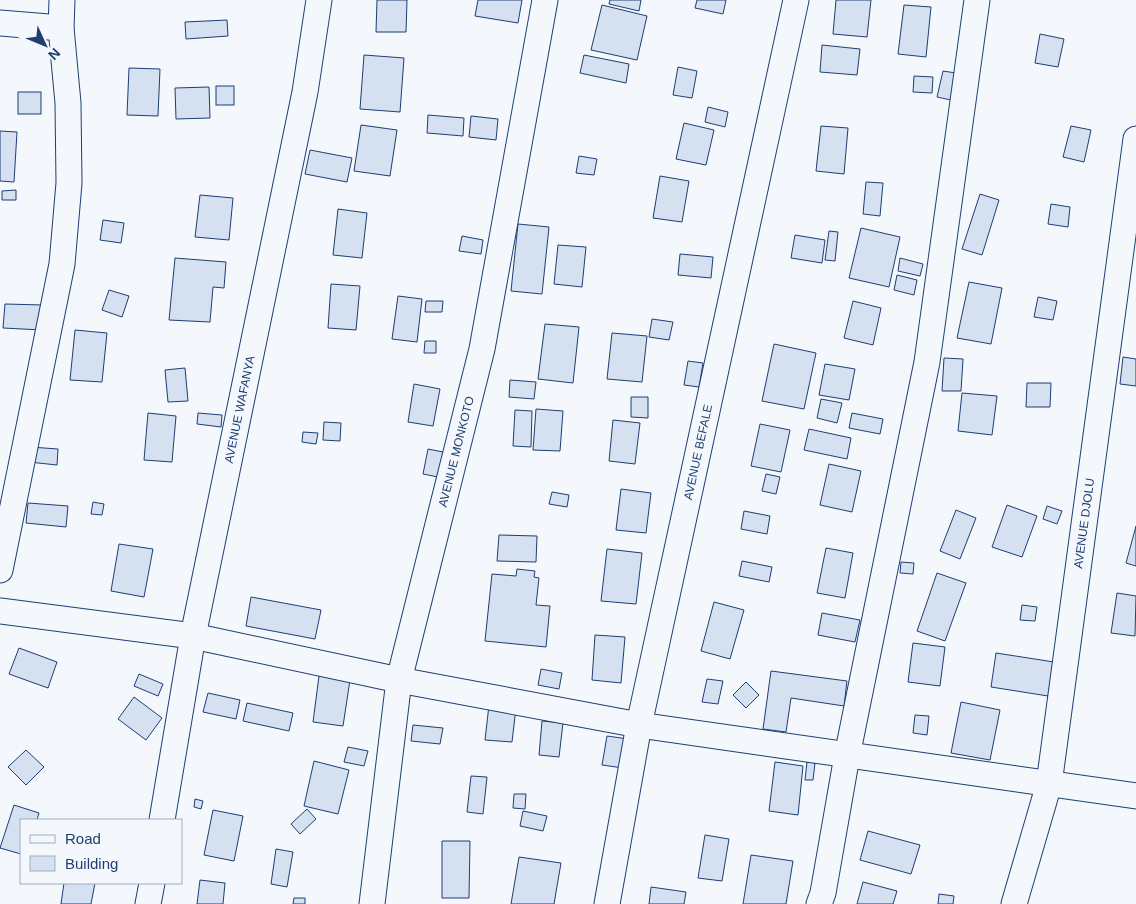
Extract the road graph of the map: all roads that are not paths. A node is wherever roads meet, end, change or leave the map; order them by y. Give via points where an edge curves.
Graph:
1 (62, 0) edge
2 (319, 0) edge
3 (545, 0) edge
4 (796, 0) edge
5 (978, 0) edge
6 (0, 23) edge
7 (61, 28) junction
8 (1136, 139) edge
9 (0, 570) edge
10 (0, 611) edge
11 (193, 636) junction
12 (399, 680) junction
13 (639, 724) junction
14 (847, 756) junction
15 (1048, 784) junction
16 (1136, 796) edge
17 (162, 819) edge
18 (152, 884) edge
19 (148, 904) edge
20 (372, 904) edge
21 (607, 904) edge
22 (819, 904) edge
23 (1014, 904) edge

1 - 7 street
2 - 11 street, AVENUE WAFANYA via 305,92
3 - 12 street, AVENUE MONKOTO via 482,349
4 - 13 street, AVENUE BEFALE
5 - 14 street via 927,362
6 - 7 street
7 - 9 street via 68,103 69,183 62,264
8 - 15 street, AVENUE DJOLU
10 - 11 street
11 - 12 street
11 - 17 street, AVENUE WAFANYA
12 - 13 street
12 - 20 street, AVENUE MONKOTO
13 - 14 street
13 - 21 street, AVENUE BEFALE
14 - 15 street
14 - 22 street
15 - 16 street
15 - 23 street, AVENUE DJOLU
18 - 19 street

